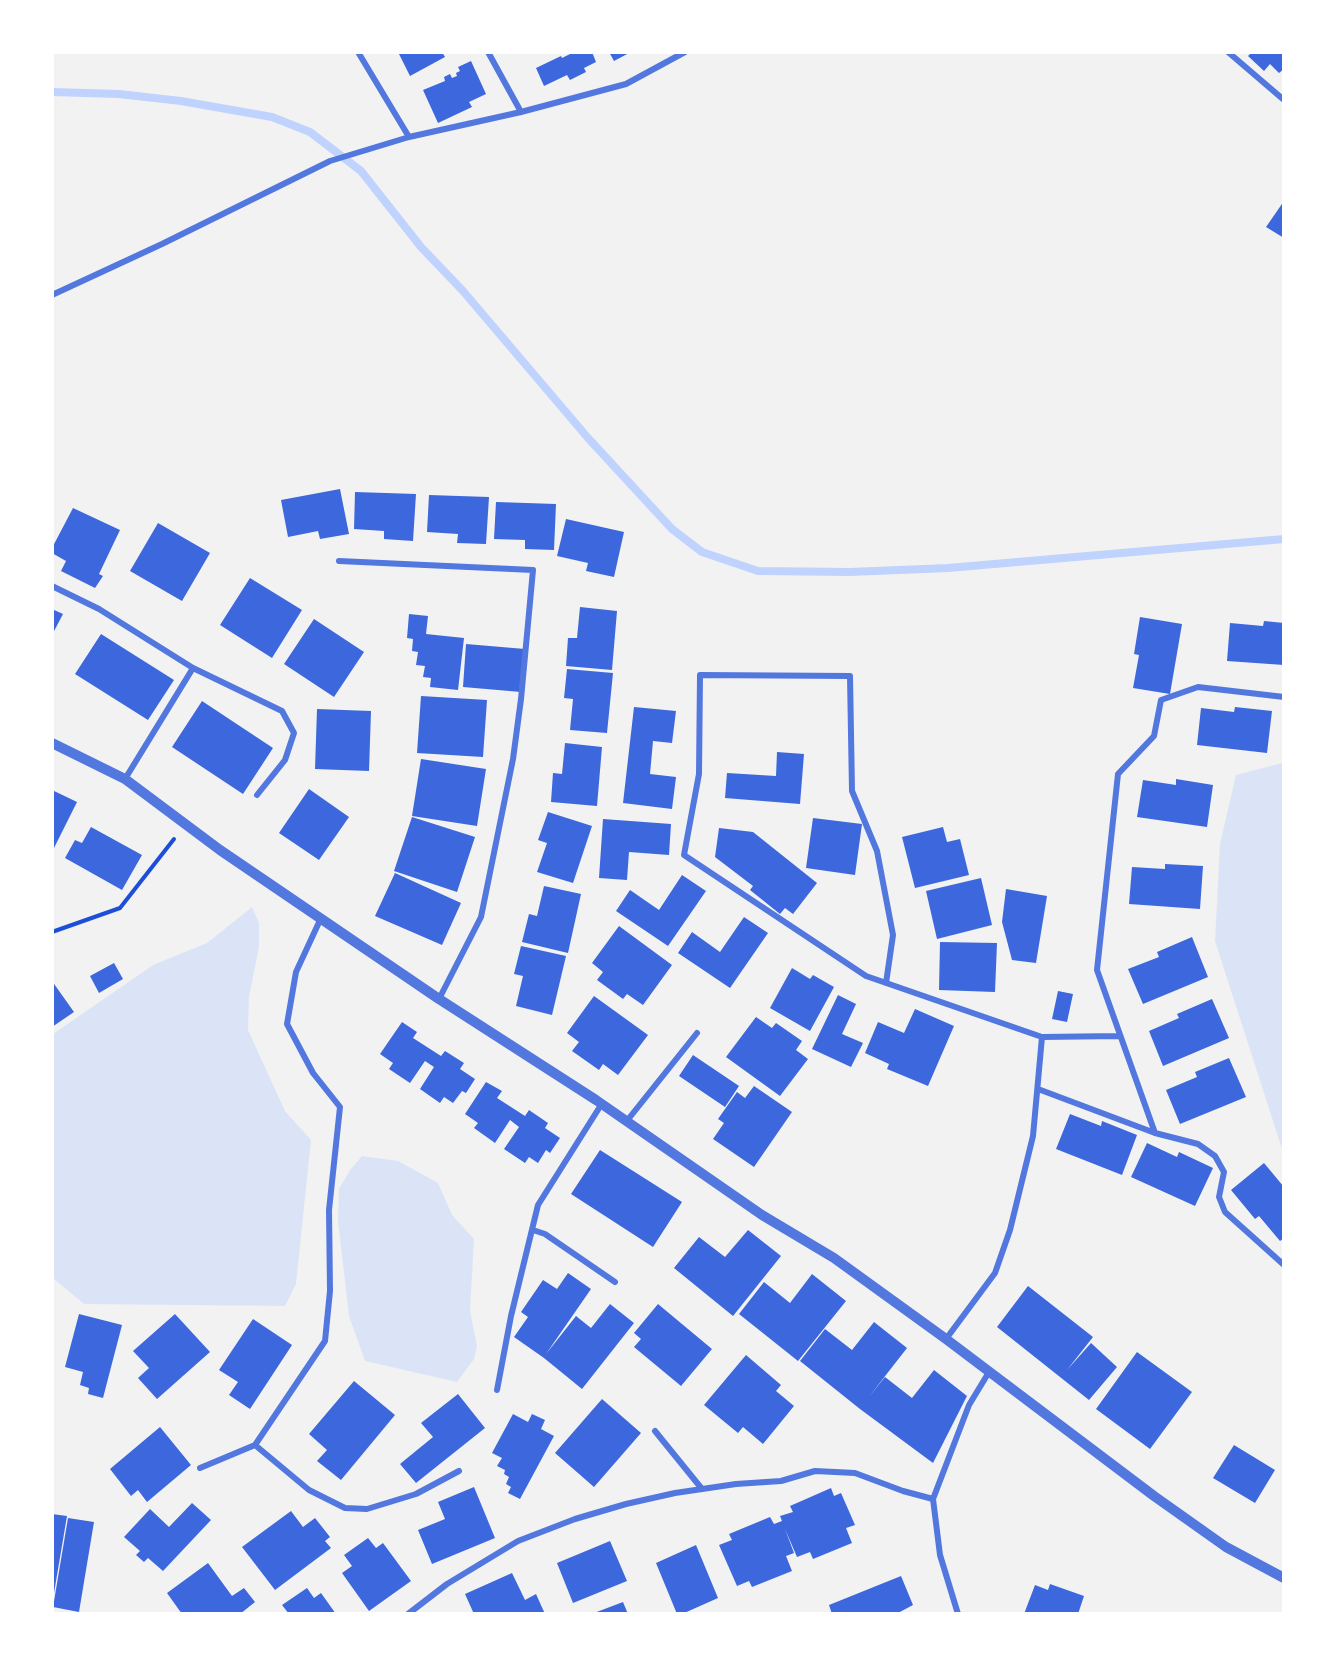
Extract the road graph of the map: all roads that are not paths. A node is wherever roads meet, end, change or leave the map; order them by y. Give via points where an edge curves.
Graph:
1 (358, 52) edge
2 (488, 52) edge
3 (685, 52) edge
4 (1228, 52) edge
5 (1284, 100) edge
6 (521, 112) junction
7 (409, 137) junction
8 (52, 295) edge
9 (339, 561) dead end
10 (52, 586) edge
11 (193, 668) junction
12 (1284, 697) edge
13 (52, 743) edge
14 (125, 779) junction
15 (257, 795) dead end
16 (321, 918) junction
17 (886, 983) junction
18 (439, 999) junction
19 (697, 1033) dead end
20 (1119, 1036) junction
21 (1042, 1037) junction
22 (1038, 1089) junction
23 (601, 1105) junction
24 (626, 1122) junction
25 (1155, 1133) junction
26 (533, 1230) junction
27 (1284, 1265) edge
28 (615, 1282) dead end
29 (946, 1339) junction
30 (989, 1372) junction
31 (497, 1390) dead end
32 (655, 1431) dead end
33 (255, 1445) junction
34 (200, 1468) dead end
35 (459, 1471) dead end
36 (702, 1489) junction
37 (933, 1499) junction
38 (1284, 1578) edge
39 (408, 1614) edge
40 (958, 1614) edge

1 - 7 street
2 - 6 street
3 - 6 street via 626,84
4 - 5 street
6 - 7 street
7 - 8 street via 330,161
9 - 18 street via 533,570 513,759 481,918
10 - 11 street via 99,609
11 - 14 street
11 - 15 street via 282,711 294,733 285,759
12 - 20 street via 1198,687 1161,700 1154,736 1118,774 1097,970
13 - 14 street
14 - 16 street
16 - 18 street
16 - 33 street via 296,972 287,1024 313,1073 340,1107 329,1210 330,1291 325,1341
17 - 17 street via 866,976 684,855 699,774 700,675 850,676 852,791 877,850 893,935
17 - 21 street
18 - 23 street
19 - 24 street
20 - 21 street
20 - 25 street
21 - 22 street
22 - 25 street
22 - 29 street via 1033,1136 995,1273
23 - 24 street
23 - 26 street via 543,1195
24 - 29 street via 762,1215 834,1258
25 - 27 street via 1198,1144 1215,1156 1224,1172 1219,1197 1225,1212
26 - 28 street via 545,1234
26 - 31 street
29 - 30 street
30 - 37 street via 969,1405
30 - 38 street via 1226,1547
32 - 36 street
33 - 34 street
33 - 35 street via 309,1490 345,1508 367,1509 416,1494
36 - 37 street via 781,1481 815,1471 855,1473
36 - 39 street via 626,1504 518,1541 447,1584
37 - 40 street via 940,1555

